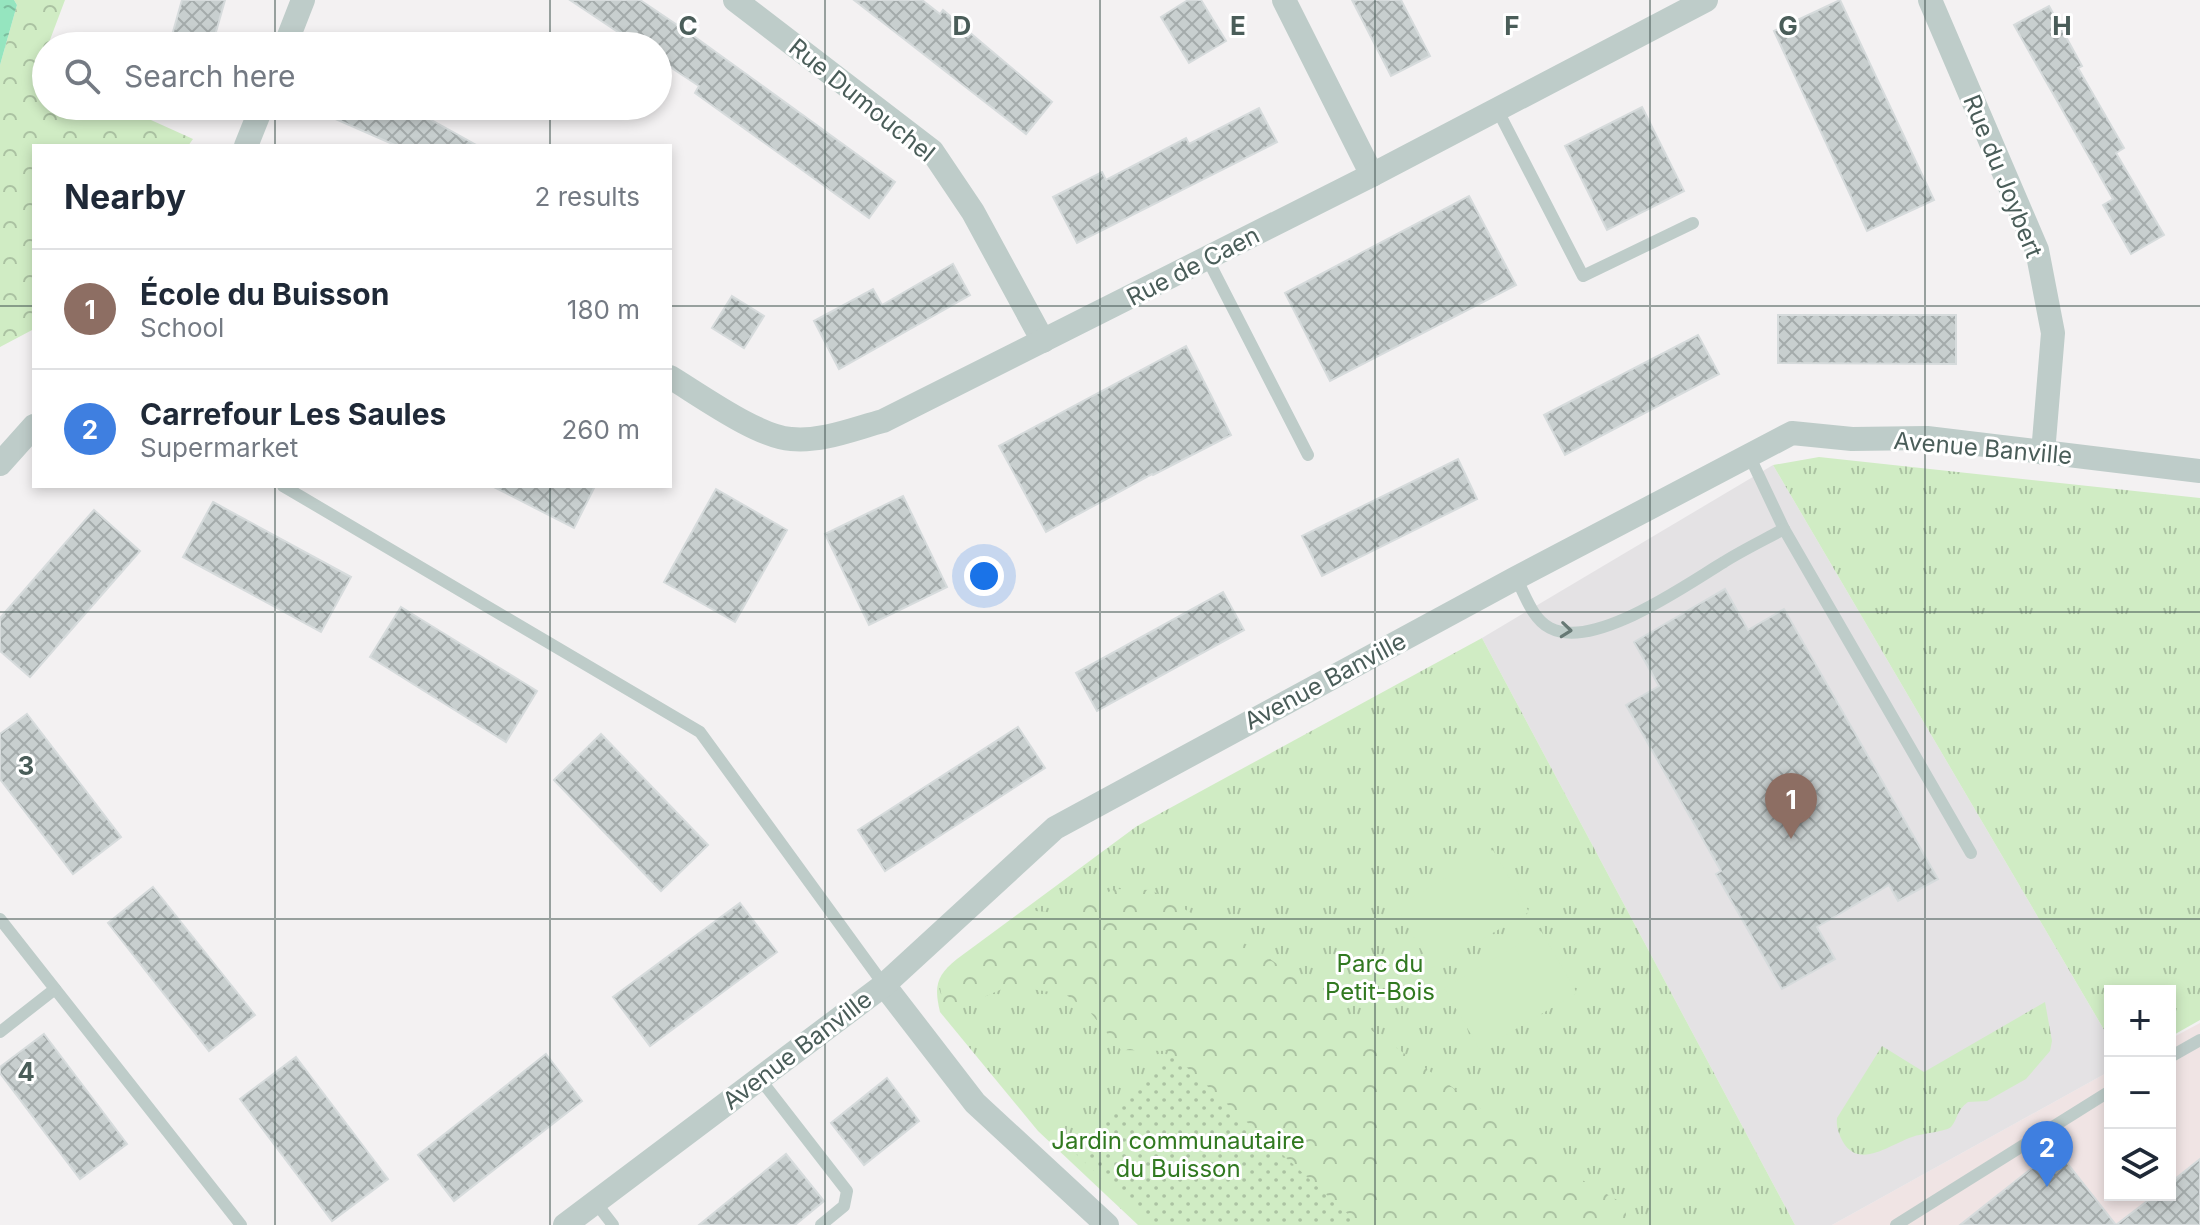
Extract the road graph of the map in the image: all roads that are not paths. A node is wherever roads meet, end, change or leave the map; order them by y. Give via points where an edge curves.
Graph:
1 (303, 0) edge
2 (735, 0) edge
3 (1284, 0) edge
4 (1706, 0) edge
5 (1930, 0) edge
6 (290, 32) edge
7 (1497, 109) junction
8 (256, 120) edge
9 (247, 144) edge
10 (1372, 175) junction
11 (1693, 223) dead end
12 (1207, 258) junction
13 (1043, 341) junction
14 (672, 378) edge
15 (32, 428) edge
16 (2043, 453) junction
17 (1308, 455) dead end
18 (1749, 455) junction
19 (0, 464) edge
20 (2200, 471) edge
21 (286, 488) edge
22 (1784, 529) junction
23 (1516, 578) junction
24 (1971, 853) dead end
25 (0, 919) edge
26 (884, 985) junction
27 (55, 989) junction
28 (0, 1032) edge
29 (2200, 1040) edge
30 (2176, 1054) edge
31 (760, 1079) junction
32 (2104, 1095) edge
33 (596, 1203) junction
34 (241, 1225) edge
35 (565, 1225) edge
36 (613, 1225) edge
37 (821, 1225) edge
38 (1106, 1225) edge
39 (1896, 1225) edge

1 - 6 street
2 - 13 street, Rue Dumouchel via 932,151 973,212
3 - 10 street
4 - 7 street, Rue de Caen
5 - 16 street, Rue du Joybert via 2037,250 2053,333
7 - 10 street, Rue de Caen
7 - 11 lane via 1583,276
8 - 9 street
10 - 12 street, Rue de Caen
12 - 13 street, Rue de Caen
12 - 17 lane
13 - 14 street, Rue de Caen via 883,421 823,438 789,440 755,427
15 - 19 street
16 - 18 street, Avenue Banville via 1927,438 1792,433
16 - 20 street, Avenue Banville
18 - 22 lane
18 - 23 street, Avenue Banville
21 - 26 lane via 700,732
23 -> 22 lane via 1550,628 1563,632 1604,627
22 - 24 lane
23 - 26 street, Avenue Banville via 1055,828
25 - 27 lane
26 - 31 street, Avenue Banville
26 - 38 street via 975,1103
27 - 28 lane
27 - 34 lane
29 - 30 lane
31 - 33 street, Avenue Banville
31 - 37 lane via 847,1191 844,1206
32 - 39 lane
33 - 35 street, Avenue Banville
33 - 36 lane

